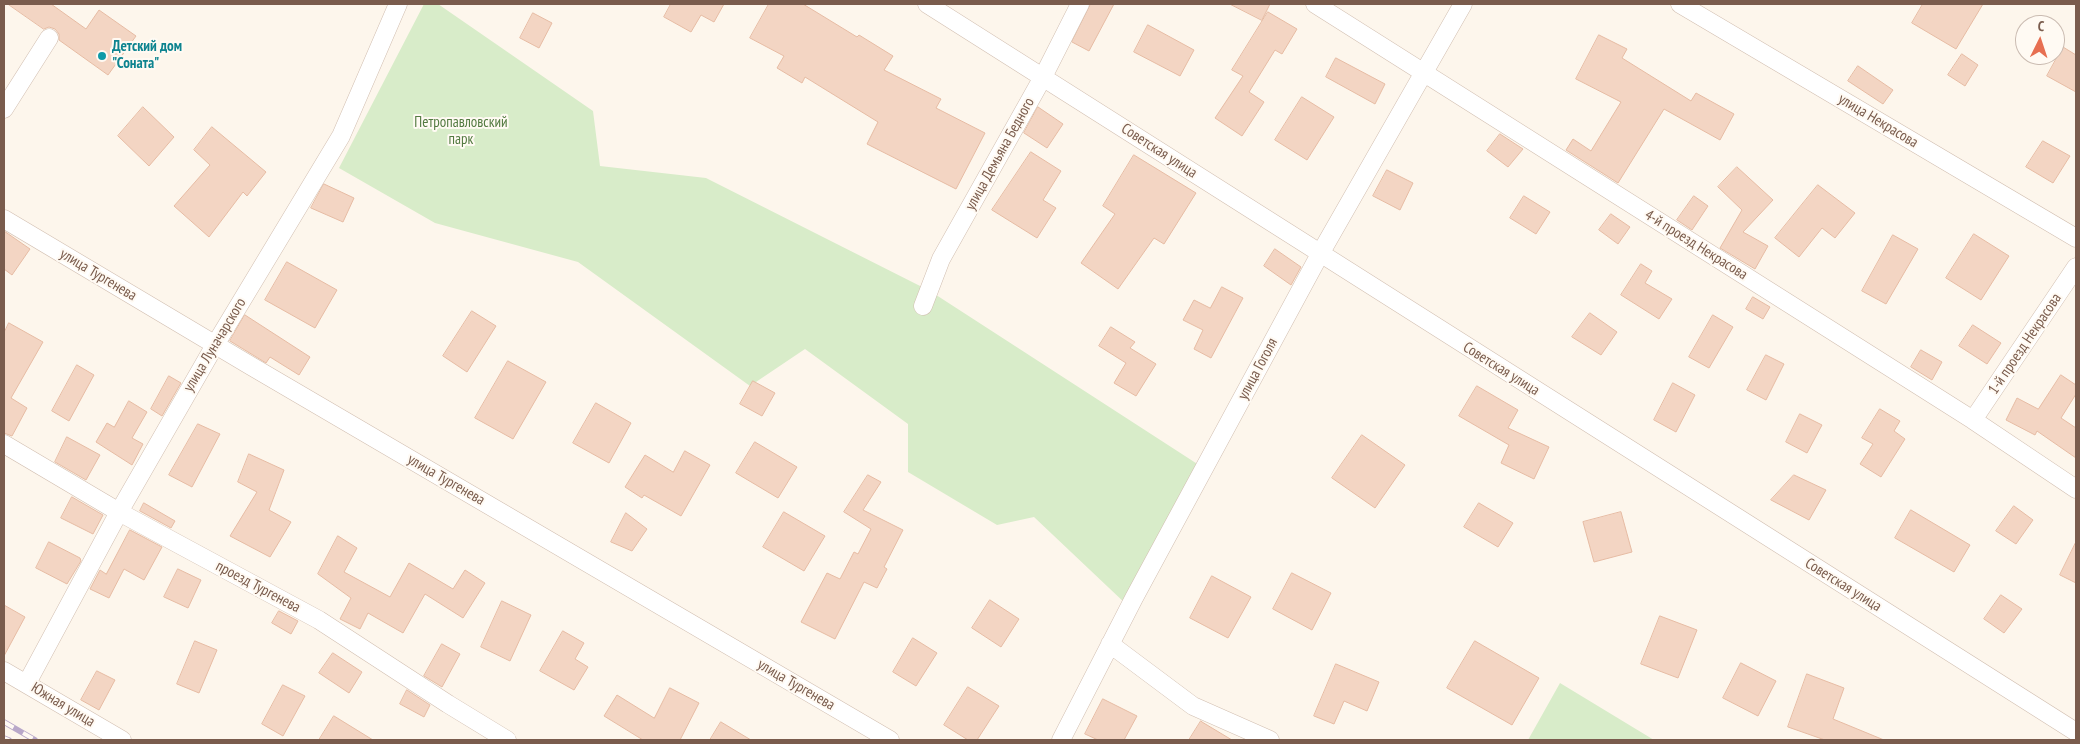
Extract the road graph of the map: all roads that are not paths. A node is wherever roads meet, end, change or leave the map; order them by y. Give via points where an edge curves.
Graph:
1 (398, 4) edge
2 (926, 4) edge
3 (1080, 4) edge
4 (1314, 4) edge
5 (1464, 4) edge
6 (1680, 4) edge
7 (49, 38) dead end
8 (1422, 73) junction
9 (1043, 77) junction
10 (4, 109) edge
11 (4, 219) edge
12 (2076, 238) edge
13 (1320, 254) junction
14 (2076, 267) edge
15 (923, 306) dead end
16 (214, 345) junction
17 (1973, 420) junction
18 (4, 444) edge
19 (2076, 489) edge
20 (119, 512) junction
21 (1110, 644) junction
22 (4, 670) edge
23 (27, 683) junction
24 (2076, 732) edge
25 (122, 740) edge
26 (507, 740) edge
27 (890, 740) edge
28 (1061, 740) edge
29 (1270, 740) edge

1 - 16 street, улица Луначарского via 341,136
2 - 9 street, Советская улица
3 - 9 street, улица Демьяна Бедного
4 - 8 street, 4-й проезд Некрасова
5 - 8 street, улица Гоголя
6 - 12 street, улица Некрасова
7 - 10 street
8 - 13 street, улица Гоголя
8 - 17 street, 4-й проезд Некрасова
9 - 13 street, Советская улица
9 - 15 street, улица Демьяна Бедного via 941,259
11 - 16 street, улица Тургенева
13 - 21 street, улица Гоголя
13 - 24 street, Советская улица
14 - 17 street, 1-й проезд Некрасова
16 - 20 street, улица Луначарского
16 - 27 street, улица Тургенева
17 - 19 street, 4-й проезд Некрасова
18 - 20 street, проезд Тургенева
20 - 23 street, улица Луначарского
20 - 26 street, проезд Тургенева via 319,620
21 - 28 street, улица Гоголя
21 - 29 street via 1193,706
22 - 23 street, Южная улица
23 - 25 street, Южная улица

